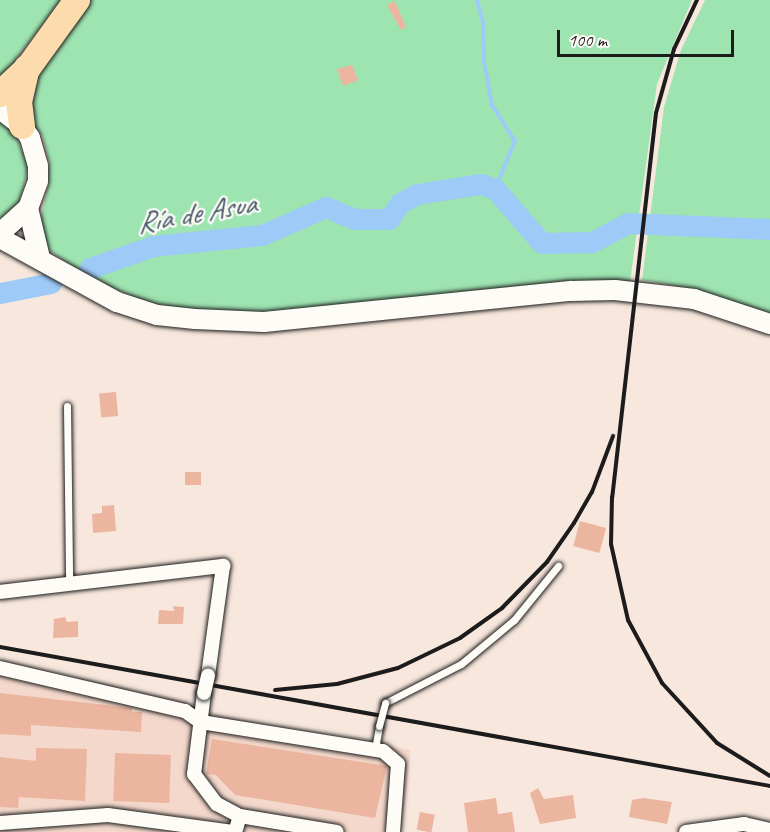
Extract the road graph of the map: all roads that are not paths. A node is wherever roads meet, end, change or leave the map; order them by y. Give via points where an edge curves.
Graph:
1 (77, 0) edge
2 (28, 68) junction
3 (0, 94) edge
4 (0, 109) edge
5 (22, 126) junction
6 (28, 208) junction
7 (0, 232) edge
8 (0, 238) edge
9 (40, 258) junction
10 (770, 324) edge
11 (67, 406) dead end
12 (558, 566) dead end
13 (69, 582) junction
14 (0, 592) edge
15 (0, 668) edge
16 (201, 722) junction
17 (375, 749) junction
18 (240, 816) junction
19 (0, 823) edge
20 (175, 829) edge
21 (770, 830) edge
22 (234, 832) edge
23 (337, 832) edge
24 (393, 832) edge
25 (686, 832) edge

1 - 2 highway
2 - 3 highway
2 - 5 highway via 19,102
4 - 5 street
5 - 6 street via 33,145 38,166 38,181
6 - 7 street
6 - 9 street
8 - 9 street
9 - 10 street via 95,293 157,315 223,322 615,290 694,299
11 - 13 lane
12 - 17 lane, bridge via 513,620 461,664 385,703
13 - 14 street
13 - 16 street, bridge via 223,566
15 - 16 street via 185,711
16 - 17 street
16 - 18 street via 194,774 217,804
17 - 24 street via 398,764
18 - 22 street
18 - 23 street
19 - 20 street via 108,815
20 - 22 street
21 - 25 street via 744,824

